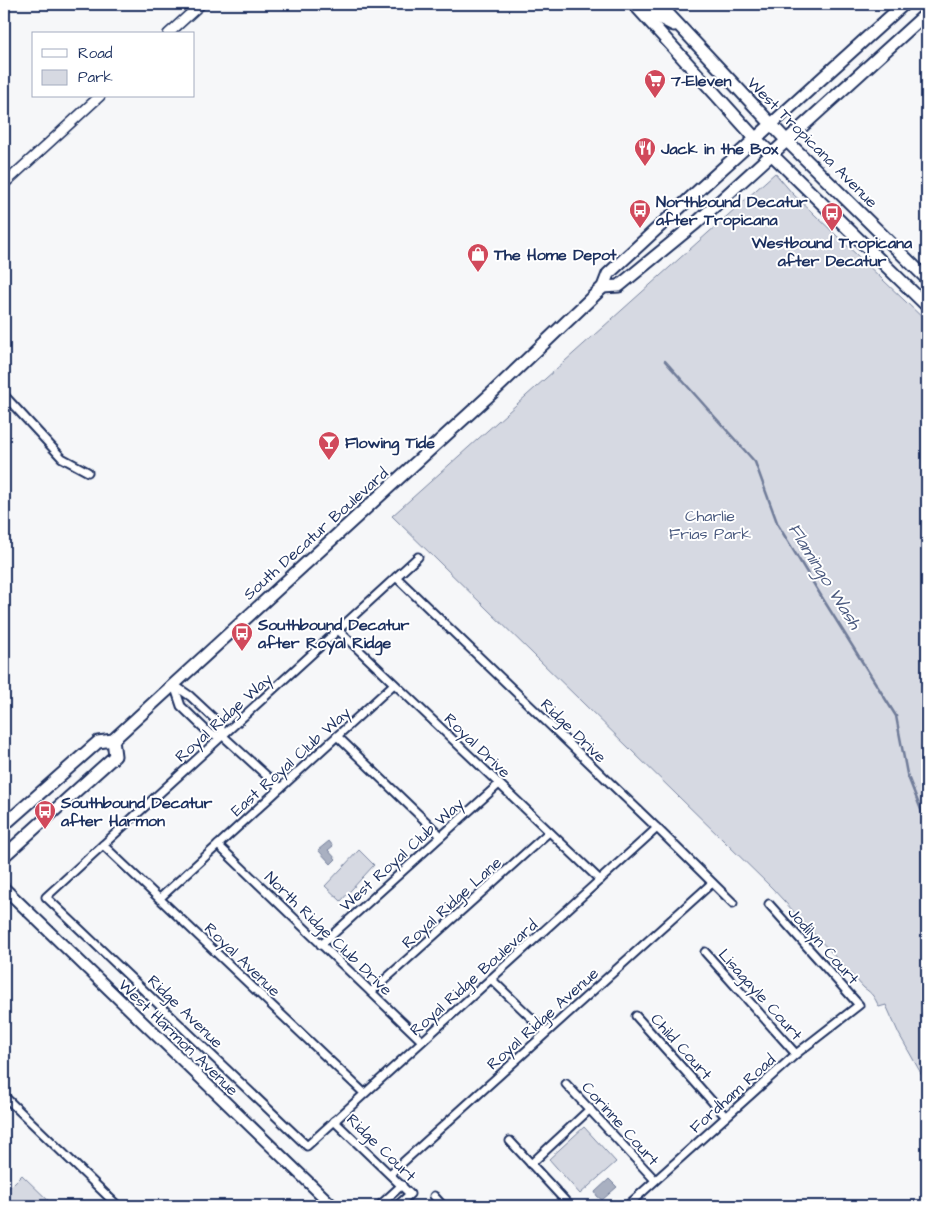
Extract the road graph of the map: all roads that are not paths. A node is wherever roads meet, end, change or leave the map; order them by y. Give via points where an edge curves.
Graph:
1 (201, 4) edge
2 (634, 4) edge
3 (647, 4) edge
4 (659, 4) edge
5 (904, 4) edge
6 (927, 4) edge
7 (927, 13) edge
8 (918, 22) junction
9 (682, 30) junction
10 (170, 32) edge
11 (98, 98) edge
12 (771, 124) junction
13 (755, 138) junction
14 (787, 141) junction
15 (772, 155) junction
16 (4, 184) edge
17 (927, 279) edge
18 (603, 287) junction
19 (927, 306) edge
20 (4, 395) edge
21 (88, 472) dead end
22 (418, 557) dead end
23 (396, 577) junction
24 (338, 630) junction
25 (394, 684) junction
26 (174, 685) junction
27 (223, 736) junction
28 (337, 736) junction
29 (113, 740) junction
30 (499, 784) junction
31 (280, 788) junction
32 (4, 826) edge
33 (657, 828) junction
34 (549, 832) junction
35 (441, 836) junction
36 (103, 845) junction
37 (218, 846) junction
38 (4, 856) edge
39 (600, 880) junction
40 (712, 882) junction
41 (4, 888) edge
42 (46, 897) joint
43 (160, 898) junction
44 (733, 903) dead end
45 (768, 904) dead end
46 (321, 945) junction
47 (705, 952) dead end
48 (491, 979) junction
49 (371, 992) junction
50 (859, 1005) joint
51 (636, 1016) dead end
52 (546, 1032) junction
53 (422, 1041) junction
54 (796, 1054) junction
55 (566, 1084) dead end
56 (364, 1093) junction
57 (4, 1096) edge
58 (590, 1109) junction
59 (726, 1117) junction
60 (334, 1121) junction
61 (510, 1141) dead end
62 (307, 1146) joint
63 (531, 1164) junction
64 (390, 1174) junction
65 (655, 1180) junction
66 (402, 1185) junction
67 (434, 1196) dead end
68 (118, 1206) edge
69 (333, 1206) edge
70 (379, 1206) edge
71 (397, 1206) edge
72 (443, 1206) edge
73 (570, 1206) edge
74 (627, 1206) edge

1 - 10 street
2 - 13 main road
3 - 9 main road via 660,18
4 - 9 main road, West Tropicana Avenue
5 - 12 main road, South Decatur Boulevard
6 - 8 main road
7 - 8 main road, South Decatur Boulevard
8 - 14 main road, South Decatur Boulevard
9 - 12 main road, West Tropicana Avenue
11 - 16 street
12 - 13 main road, South Decatur Boulevard
12 - 14 main road, West Tropicana Avenue
13 - 15 main road
13 - 18 main road, South Decatur Boulevard via 608,274
14 - 15 main road, South Decatur Boulevard
14 - 17 main road, West Tropicana Avenue
15 - 18 main road, South Decatur Boulevard via 619,286
15 - 19 main road
18 - 26 main road, South Decatur Boulevard
20 - 21 street via 62,458
22 - 23 street, Royal Ridge Way
23 - 24 street, Royal Ridge Way
23 - 33 street, Ridge Drive
24 - 25 street, Royal Drive
24 - 27 street, Royal Ridge Way
25 - 28 street, East Royal Club Way
25 - 30 street, Royal Drive
26 - 27 street via 220,724
26 - 27 street via 181,706 210,734
26 - 29 main road, South Decatur Boulevard
27 - 31 street
27 - 36 street, Royal Ridge Way
28 - 31 street, East Royal Club Way
28 - 35 street
29 - 32 main road, South Decatur Boulevard via 98,742
29 - 38 main road via 115,756
30 - 34 street, Royal Drive
30 - 35 street, West Royal Club Way
31 - 37 street, East Royal Club Way
33 - 39 street, Royal Ridge Boulevard
33 - 40 street, Ridge Drive
34 - 39 street, Royal Drive
34 - 49 street, Royal Ridge Lane
35 - 46 street, West Royal Club Way
36 - 42 street, Royal Ridge Way
36 - 43 street, Royal Avenue
37 - 43 street, East Royal Club Way
37 - 46 street, North Ridge Club Drive
39 - 48 street, Royal Ridge Boulevard
40 - 44 street, Ridge Drive
40 - 52 street, Royal Ridge Avenue
41 - 69 main road, West Harmon Avenue
42 - 62 street, Ridge Avenue
43 - 56 street, Royal Avenue
45 - 50 street, Jodilyn Court
46 - 49 street, North Ridge Club Drive
47 - 54 street, Lisagayle Court
48 - 52 street
48 - 53 street, Royal Ridge Boulevard
49 - 53 street, North Ridge Club Drive
50 - 54 street, Fordham Road
51 - 59 street, Child Court
52 - 64 street, Royal Ridge Avenue
53 - 56 street, Royal Ridge Boulevard
54 - 59 street, Fordham Road
55 - 58 street, Corinne Court
56 - 60 street, Royal Ridge Boulevard
57 - 68 street
58 - 63 street
58 - 65 street, Corinne Court
59 - 65 street, Fordham Road
60 - 62 street, Royal Ridge Boulevard
60 - 64 street, Ridge Court
61 - 63 street
63 - 73 street
64 - 66 street, Ridge Court
65 - 74 street, Fordham Road
66 - 70 street
66 - 71 street, Ridge Court via 410,1194
67 - 72 street

